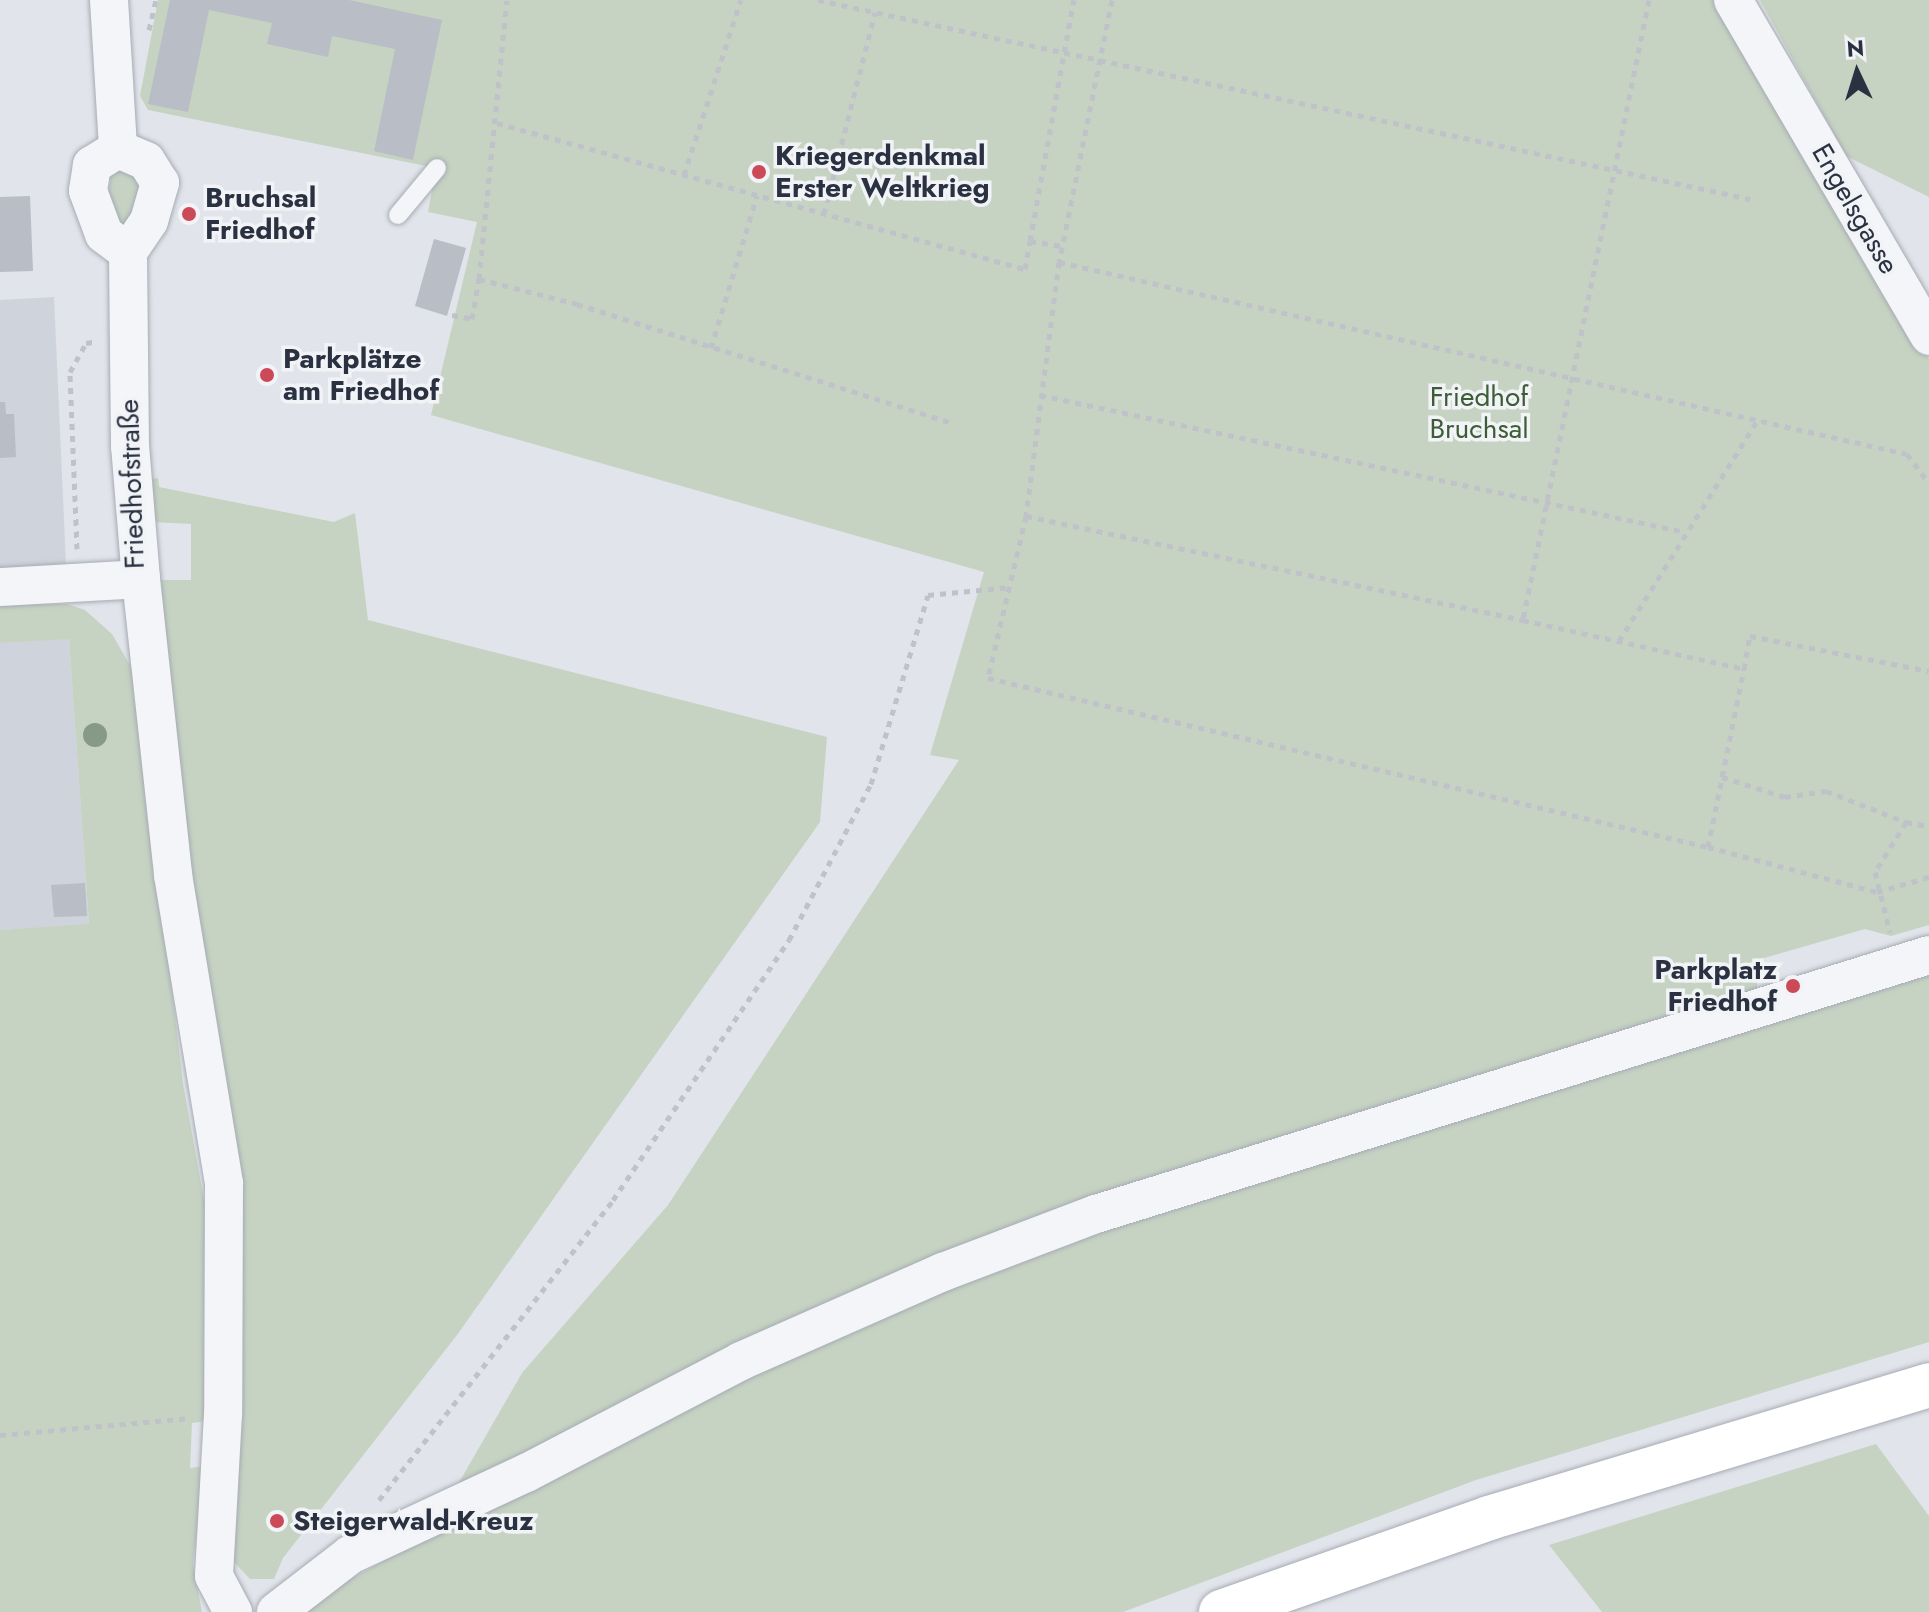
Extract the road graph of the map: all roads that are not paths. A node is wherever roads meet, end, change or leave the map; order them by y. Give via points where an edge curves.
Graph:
1 (109, 0) edge
2 (1733, 0) edge
3 (118, 149) junction
4 (437, 168) dead end
5 (398, 215) dead end
6 (128, 252) junction
7 (1929, 336) edge
8 (141, 579) junction
9 (0, 587) edge
10 (1929, 955) edge
11 (1929, 1385) edge
12 (233, 1612) edge
13 (276, 1612) edge
14 (1221, 1612) edge

1 - 3 street
2 - 7 street, Engelsgasse
3 - 6 street via 92,165 88,191 104,234
3 - 6 street via 146,161 160,183 149,221
4 - 5 lane
6 - 8 street, Friedhofstraße via 132,501
8 - 9 street, Friedhofstraße
8 - 12 street via 173,875 224,1183 223,1414 214,1576
10 - 13 street via 1096,1214 943,1272 741,1361 526,1473 350,1555
11 - 14 main road via 1489,1518

